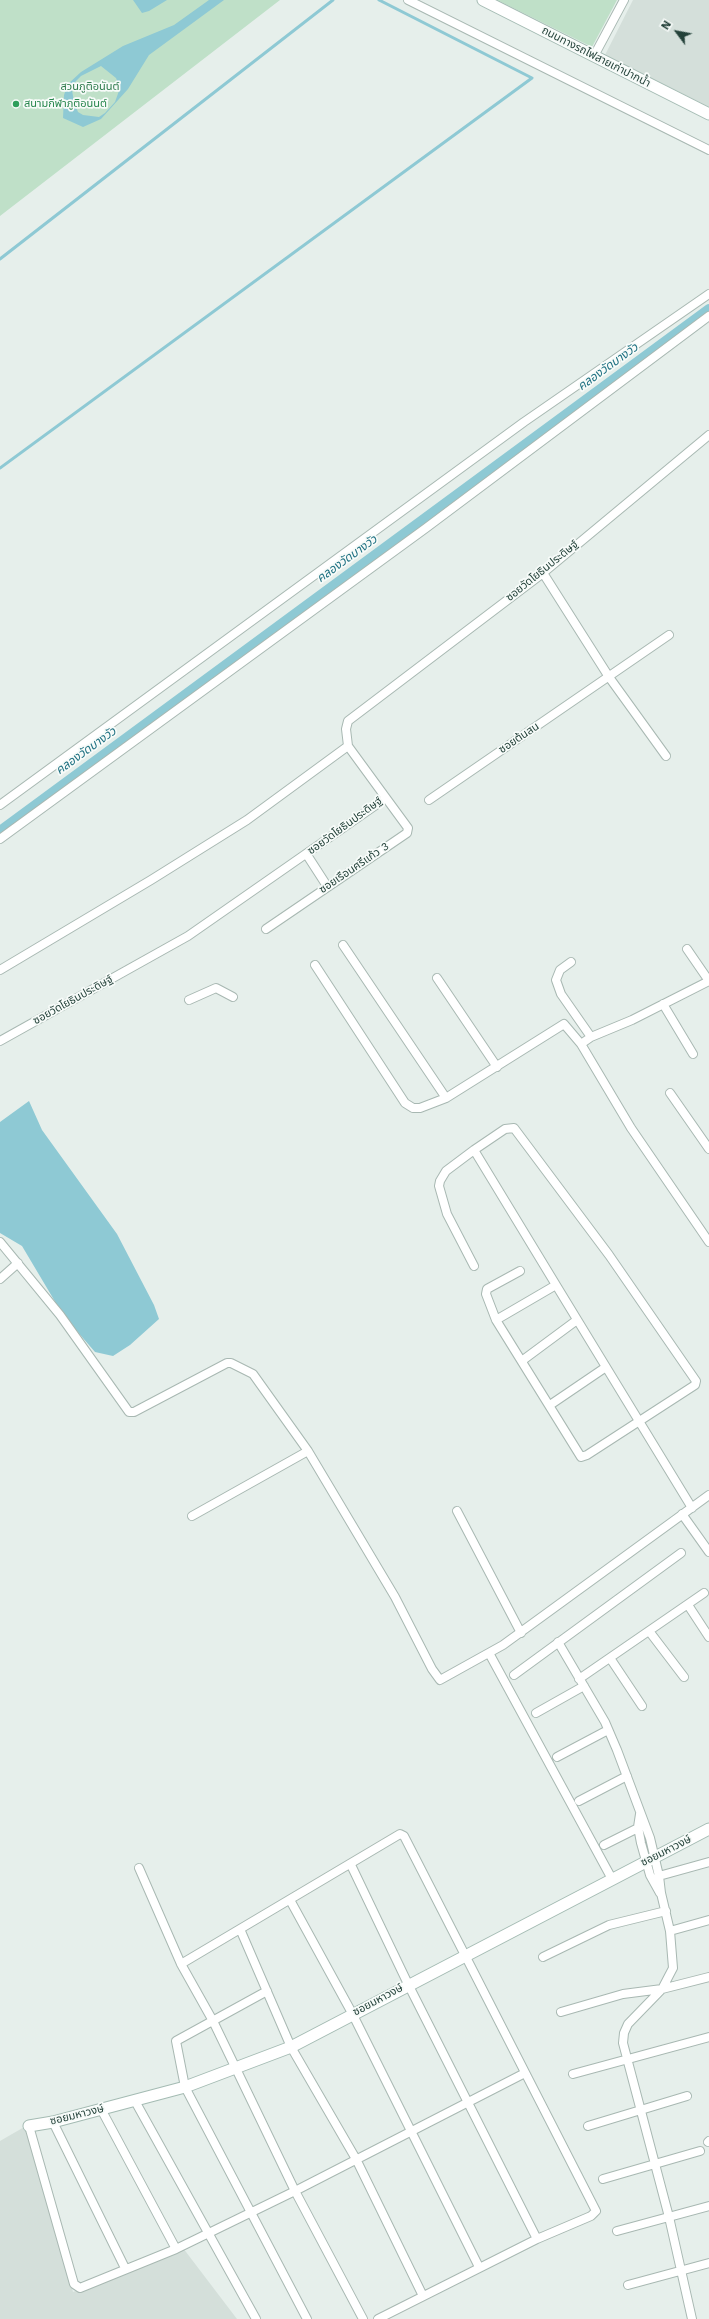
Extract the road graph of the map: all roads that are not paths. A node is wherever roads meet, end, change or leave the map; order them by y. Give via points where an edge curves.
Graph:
1 (408, 0) edge
2 (483, 0) edge
3 (624, 0) edge
4 (594, 56) junction
5 (709, 114) edge
6 (709, 150) edge
7 (709, 294) edge
8 (709, 316) edge
9 (709, 435) edge
10 (543, 573) junction
11 (669, 635) dead end
12 (609, 676) junction
13 (348, 746) junction
14 (666, 756) dead end
15 (386, 798) junction
16 (429, 800) dead end
17 (0, 805) edge
18 (0, 839) edge
19 (307, 855) junction
20 (327, 886) junction
21 (266, 929) dead end
22 (343, 946) dead end
23 (687, 949) dead end
24 (572, 962) dead end
25 (315, 965) dead end
26 (0, 970) edge
27 (438, 978) dead end
28 (709, 981) edge
29 (233, 997) dead end
30 (189, 1000) dead end
31 (663, 1004) junction
32 (591, 1037) junction
33 (0, 1041) edge
34 (581, 1044) junction
35 (693, 1054) dead end
36 (496, 1067) junction
37 (670, 1093) dead end
38 (446, 1098) junction
39 (709, 1149) edge
40 (474, 1150) junction
41 (0, 1242) edge
42 (709, 1242) edge
43 (18, 1263) junction
44 (474, 1266) dead end
45 (520, 1271) dead end
46 (0, 1279) edge
47 (556, 1286) junction
48 (496, 1320) junction
49 (577, 1320) junction
50 (522, 1360) junction
51 (606, 1366) junction
52 (550, 1405) junction
53 (640, 1422) junction
54 (308, 1451) junction
55 (709, 1495) edge
56 (692, 1508) junction
57 (457, 1511) dead end
58 (682, 1514) junction
59 (192, 1516) dead end
60 (709, 1552) edge
61 (682, 1553) dead end
62 (704, 1593) dead end
63 (688, 1605) junction
64 (649, 1631) junction
65 (521, 1633) junction
66 (709, 1637) edge
67 (558, 1642) junction
68 (489, 1653) junction
69 (610, 1658) junction
70 (514, 1675) dead end
71 (684, 1677) dead end
72 (580, 1679) junction
73 (584, 1686) junction
74 (642, 1706) dead end
75 (536, 1713) dead end
76 (608, 1730) junction
77 (557, 1757) dead end
78 (627, 1776) junction
79 (579, 1801) dead end
80 (642, 1826) junction
81 (709, 1829) edge
82 (604, 1845) dead end
83 (651, 1859) junction
84 (709, 1862) edge
85 (350, 1865) junction
86 (139, 1868) dead end
87 (659, 1876) junction
88 (612, 1879) junction
89 (661, 1893) junction
90 (290, 1900) junction
91 (666, 1911) junction
92 (709, 1920) edge
93 (240, 1929) junction
94 (670, 1931) junction
95 (466, 1956) junction
96 (543, 1957) dead end
97 (181, 1964) junction
98 (709, 1977) edge
99 (408, 1984) junction
100 (662, 1989) junction
101 (267, 1991) junction
102 (561, 2012) dead end
103 (352, 2014) junction
104 (213, 2021) junction
105 (709, 2037) edge
106 (291, 2046) junction
107 (626, 2060) junction
108 (235, 2068) junction
109 (526, 2073) junction
110 (573, 2074) dead end
111 (185, 2087) junction
112 (687, 2096) dead end
113 (134, 2100) junction
114 (468, 2102) junction
115 (101, 2109) junction
116 (641, 2110) junction
117 (53, 2122) junction
118 (29, 2126) joint
119 (588, 2126) dead end
120 (412, 2131) junction
121 (700, 2151) dead end
122 (356, 2159) junction
123 (655, 2164) junction
124 (603, 2179) dead end
125 (295, 2191) junction
126 (709, 2206) edge
127 (250, 2212) junction
128 (669, 2217) junction
129 (209, 2231) junction
130 (617, 2231) dead end
131 (537, 2239) junction
132 (176, 2249) junction
133 (709, 2263) edge
134 (480, 2267) junction
135 (125, 2268) junction
136 (680, 2272) junction
137 (628, 2285) dead end
138 (423, 2296) junction
139 (256, 2319) edge
140 (307, 2319) edge
141 (363, 2319) edge
142 (378, 2319) edge
143 (692, 2319) edge

1 - 6 street
2 - 4 street, ถนนทางรถไฟสายเก่าปากน้ำ
3 - 4 street
4 - 5 street, ถนนทางรถไฟสายเก่าปากน้ำ
7 - 17 street via 524,422
8 - 18 street via 426,528
9 - 10 street, ซอยวัดโยธินประดิษฐ์
10 - 12 street
10 - 13 street, ซอยวัดโยธินประดิษฐ์ via 351,719 346,729
11 - 12 street, ซอยต้นสน
12 - 14 street
12 - 16 street, ซอยต้นสน
13 - 15 street, ซอยวัดโยธินประดิษฐ์
13 - 26 street via 247,820
15 - 19 street, ซอยวัดโยธินประดิษฐ์
15 - 20 street, ซอยเรือนศรีแก้ว 3 via 408,832
19 - 20 street
19 - 33 street, ซอยวัดโยธินประดิษฐ์ via 188,936
20 - 21 street, ซอยเรือนศรีแก้ว 3
22 - 38 street
23 - 28 street
24 - 32 street via 560,970 556,980 561,994
25 - 38 street via 405,1103 413,1108 420,1108
27 - 36 street
28 - 31 street
29 - 30 street via 216,988
31 - 32 street
31 - 35 street
32 - 34 street
34 - 36 street via 564,1024
34 - 42 street via 631,1128
36 - 38 street
37 - 39 street
40 - 44 street via 446,1171 439,1186 447,1214
40 - 47 street
40 - 53 street via 505,1129 517,1130 609,1255 696,1381 692,1389
41 - 43 street
43 - 46 street
43 - 54 street via 60,1315 129,1412 134,1412 223,1364 231,1363 253,1374
45 - 48 street via 486,1290
47 - 48 street
47 - 49 street
48 - 50 street
49 - 50 street
49 - 51 street
50 - 52 street
51 - 52 street
51 - 53 street
52 - 53 street via 582,1458
53 - 56 street
54 - 59 street
54 - 68 street via 395,1597 440,1680
55 - 56 street
56 - 58 street
57 - 65 street
58 - 60 street
58 - 65 street
61 - 67 street
62 - 63 street
63 - 64 street
63 - 66 street
64 - 69 street
64 - 71 street
65 - 68 street
67 - 70 street
67 - 72 street
68 - 88 street
69 - 72 street
69 - 74 street
72 - 73 street
73 - 75 street
73 - 76 street
76 - 77 street
76 - 78 street
78 - 79 street
78 - 80 street
80 - 82 street
80 - 83 street
81 - 83 street, ซอยมหาวงษ์
83 - 87 street
83 - 88 street, ซอยมหาวงษ์
83 - 89 street via 650,1875
84 - 87 street
85 - 90 street
85 - 95 street via 402,1834
85 - 99 street
86 - 97 street
87 - 89 street
88 - 95 street, ซอยมหาวงษ์
89 - 91 street
90 - 93 street
90 - 103 street
91 - 94 street
91 - 96 street via 609,1925
92 - 94 street
93 - 97 street
93 - 101 street
94 - 100 street via 673,1968
95 - 99 street, ซอยมหาวงษ์
95 - 109 street
97 - 104 street
98 - 100 street
99 - 103 street, ซอยมหาวงษ์
99 - 114 street
100 - 102 street via 623,1994
100 - 107 street via 628,2024 623,2043
101 - 104 street
101 - 106 street
103 - 106 street, ซอยมหาวงษ์
103 - 120 street
104 - 108 street
104 - 111 street via 176,2041
105 - 107 street
106 - 108 street, ซอยมหาวงษ์
106 - 122 street
107 - 110 street
107 - 116 street
108 - 111 street, ซอยมหาวงษ์
108 - 125 street
109 - 114 street
109 - 131 street via 596,2211 591,2216
111 - 113 street, ซอยมหาวงษ์
111 - 127 street
112 - 116 street
113 - 115 street, ซอยมหาวงษ์
113 - 129 street
114 - 120 street
114 - 131 street
115 - 117 street, ซอยมหาวงษ์
115 - 132 street
116 - 119 street
116 - 123 street
117 - 118 street, ซอยมหาวงษ์
117 - 135 street
118 - 135 street via 74,2284 80,2288
120 - 122 street
120 - 134 street
121 - 123 street
122 - 125 street
122 - 138 street
123 - 124 street
123 - 128 street
125 - 127 street
125 - 141 street
126 - 128 street
127 - 129 street
127 - 140 street
128 - 130 street
128 - 136 street
129 - 132 street
129 - 139 street
131 - 134 street
132 - 135 street
133 - 136 street
134 - 138 street
136 - 137 street
136 - 143 street
138 - 142 street

